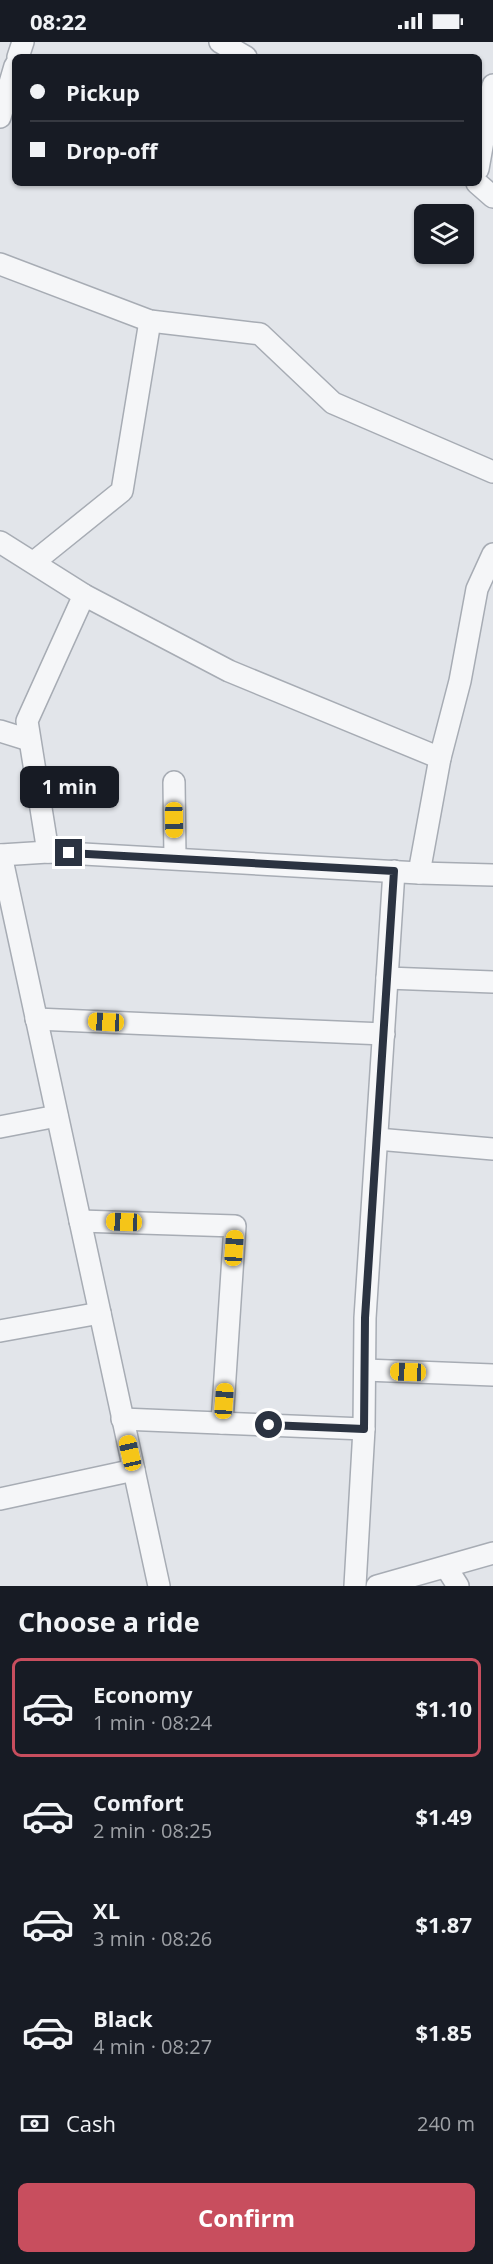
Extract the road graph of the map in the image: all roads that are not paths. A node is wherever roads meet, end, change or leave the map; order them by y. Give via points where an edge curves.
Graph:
1 (220, 42) edge
2 (241, 54) edge
3 (12, 76) edge
4 (493, 85) edge
5 (0, 117) edge
6 (482, 147) edge
7 (480, 186) edge
8 (493, 197) edge
9 (0, 264) edge
10 (150, 321) junction
11 (493, 472) edge
12 (0, 542) edge
13 (493, 554) edge
14 (34, 562) junction
15 (84, 596) junction
16 (0, 731) edge
17 (29, 740) junction
18 (440, 758) junction
19 (174, 782) dead end
20 (48, 852) junction
21 (0, 855) edge
22 (175, 858) junction
23 (394, 871) junction
24 (419, 873) junction
25 (493, 874) edge
26 (8, 926) edge
27 (387, 978) junction
28 (493, 982) edge
29 (36, 1019) junction
30 (384, 1034) junction
31 (57, 1116) junction
32 (0, 1127) edge
33 (377, 1139) junction
34 (493, 1149) edge
35 (80, 1221) junction
36 (99, 1313) junction
37 (0, 1331) edge
38 (365, 1370) junction
39 (493, 1375) edge
40 (122, 1419) junction
41 (222, 1423) junction
42 (364, 1429) junction
43 (134, 1470) junction
44 (0, 1499) edge
45 (493, 1553) edge
46 (446, 1567) junction
47 (159, 1586) edge
48 (355, 1586) edge
49 (377, 1586) edge
50 (458, 1586) edge

1 - 2 street
3 - 5 street
4 - 6 street
7 - 8 street
9 - 10 street
10 - 11 street via 260,334 333,403
10 - 14 street via 122,491
12 - 14 street
13 - 18 street via 477,589 460,681
14 - 15 street
15 - 17 street via 27,721
15 - 18 street via 229,671
16 - 17 street
17 - 20 street
18 - 24 street
19 - 22 street
20 - 21 street
20 - 22 street
21 - 26 street
22 - 23 street
23 - 24 street
23 - 27 street
24 - 25 street
26 - 29 street
27 - 28 street
27 - 30 street
29 - 30 street
29 - 31 street
30 - 33 street
31 - 32 street
31 - 35 street
33 - 34 street
33 - 38 street
35 - 36 street
35 - 41 street via 235,1226
36 - 37 street
36 - 40 street
38 - 39 street
38 - 42 street
40 - 41 street
40 - 43 street
41 - 42 street
42 - 48 street
43 - 44 street
43 - 47 street
45 - 46 street
46 - 49 street
46 - 50 street

